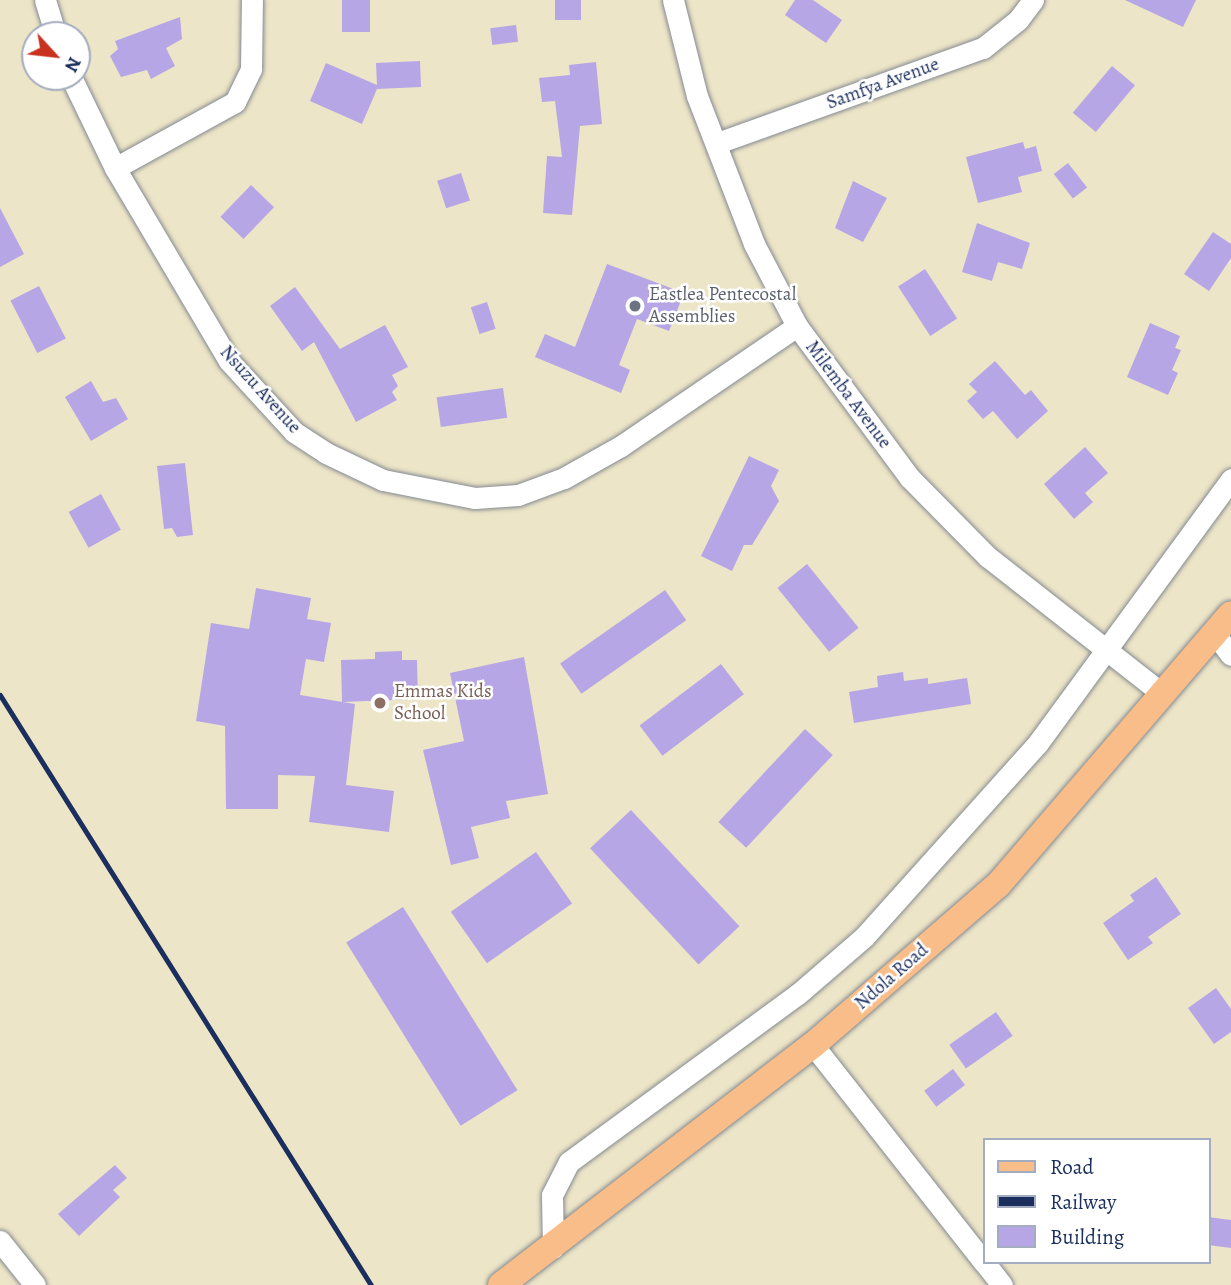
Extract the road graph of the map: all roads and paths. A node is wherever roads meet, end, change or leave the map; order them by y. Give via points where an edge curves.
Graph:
1 (45, 0) edge
2 (252, 0) edge
3 (673, 0) edge
4 (1033, 0) edge
5 (52, 21) edge
6 (78, 91) edge
7 (717, 143) junction
8 (115, 168) junction
9 (797, 327) junction
10 (1231, 479) edge
11 (1223, 624) edge
12 (1107, 650) junction
13 (1231, 655) edge
14 (1163, 694) junction
15 (813, 1045) junction
16 (0, 1241) edge
17 (553, 1248) junction
18 (982, 1259) edge
19 (986, 1264) edge
20 (35, 1285) edge
21 (501, 1285) edge
22 (1002, 1285) edge

1 - 5 street
2 - 8 street via 251,69 235,102
3 - 7 street, Milemba Avenue via 697,96
4 - 7 street, Samfya Avenue via 1018,20 983,48
6 - 8 street, Nsuzu Avenue
7 - 9 street, Milemba Avenue via 754,244
8 - 9 street, Nsuzu Avenue via 229,361 294,432 383,480 430,492 475,498 518,495 565,478
9 - 12 street, Milemba Avenue via 910,478 988,557
10 - 12 street
11 - 13 street
11 - 14 main road, Ndola Road
12 - 14 street, Milemba Avenue
12 - 17 street via 1038,743 864,937 798,994 569,1161 552,1195
14 - 15 main road, Ndola Road via 998,885
15 - 17 main road, Ndola Road
15 - 18 street
16 - 20 street
17 - 21 main road, Ndola Road
19 - 22 street

